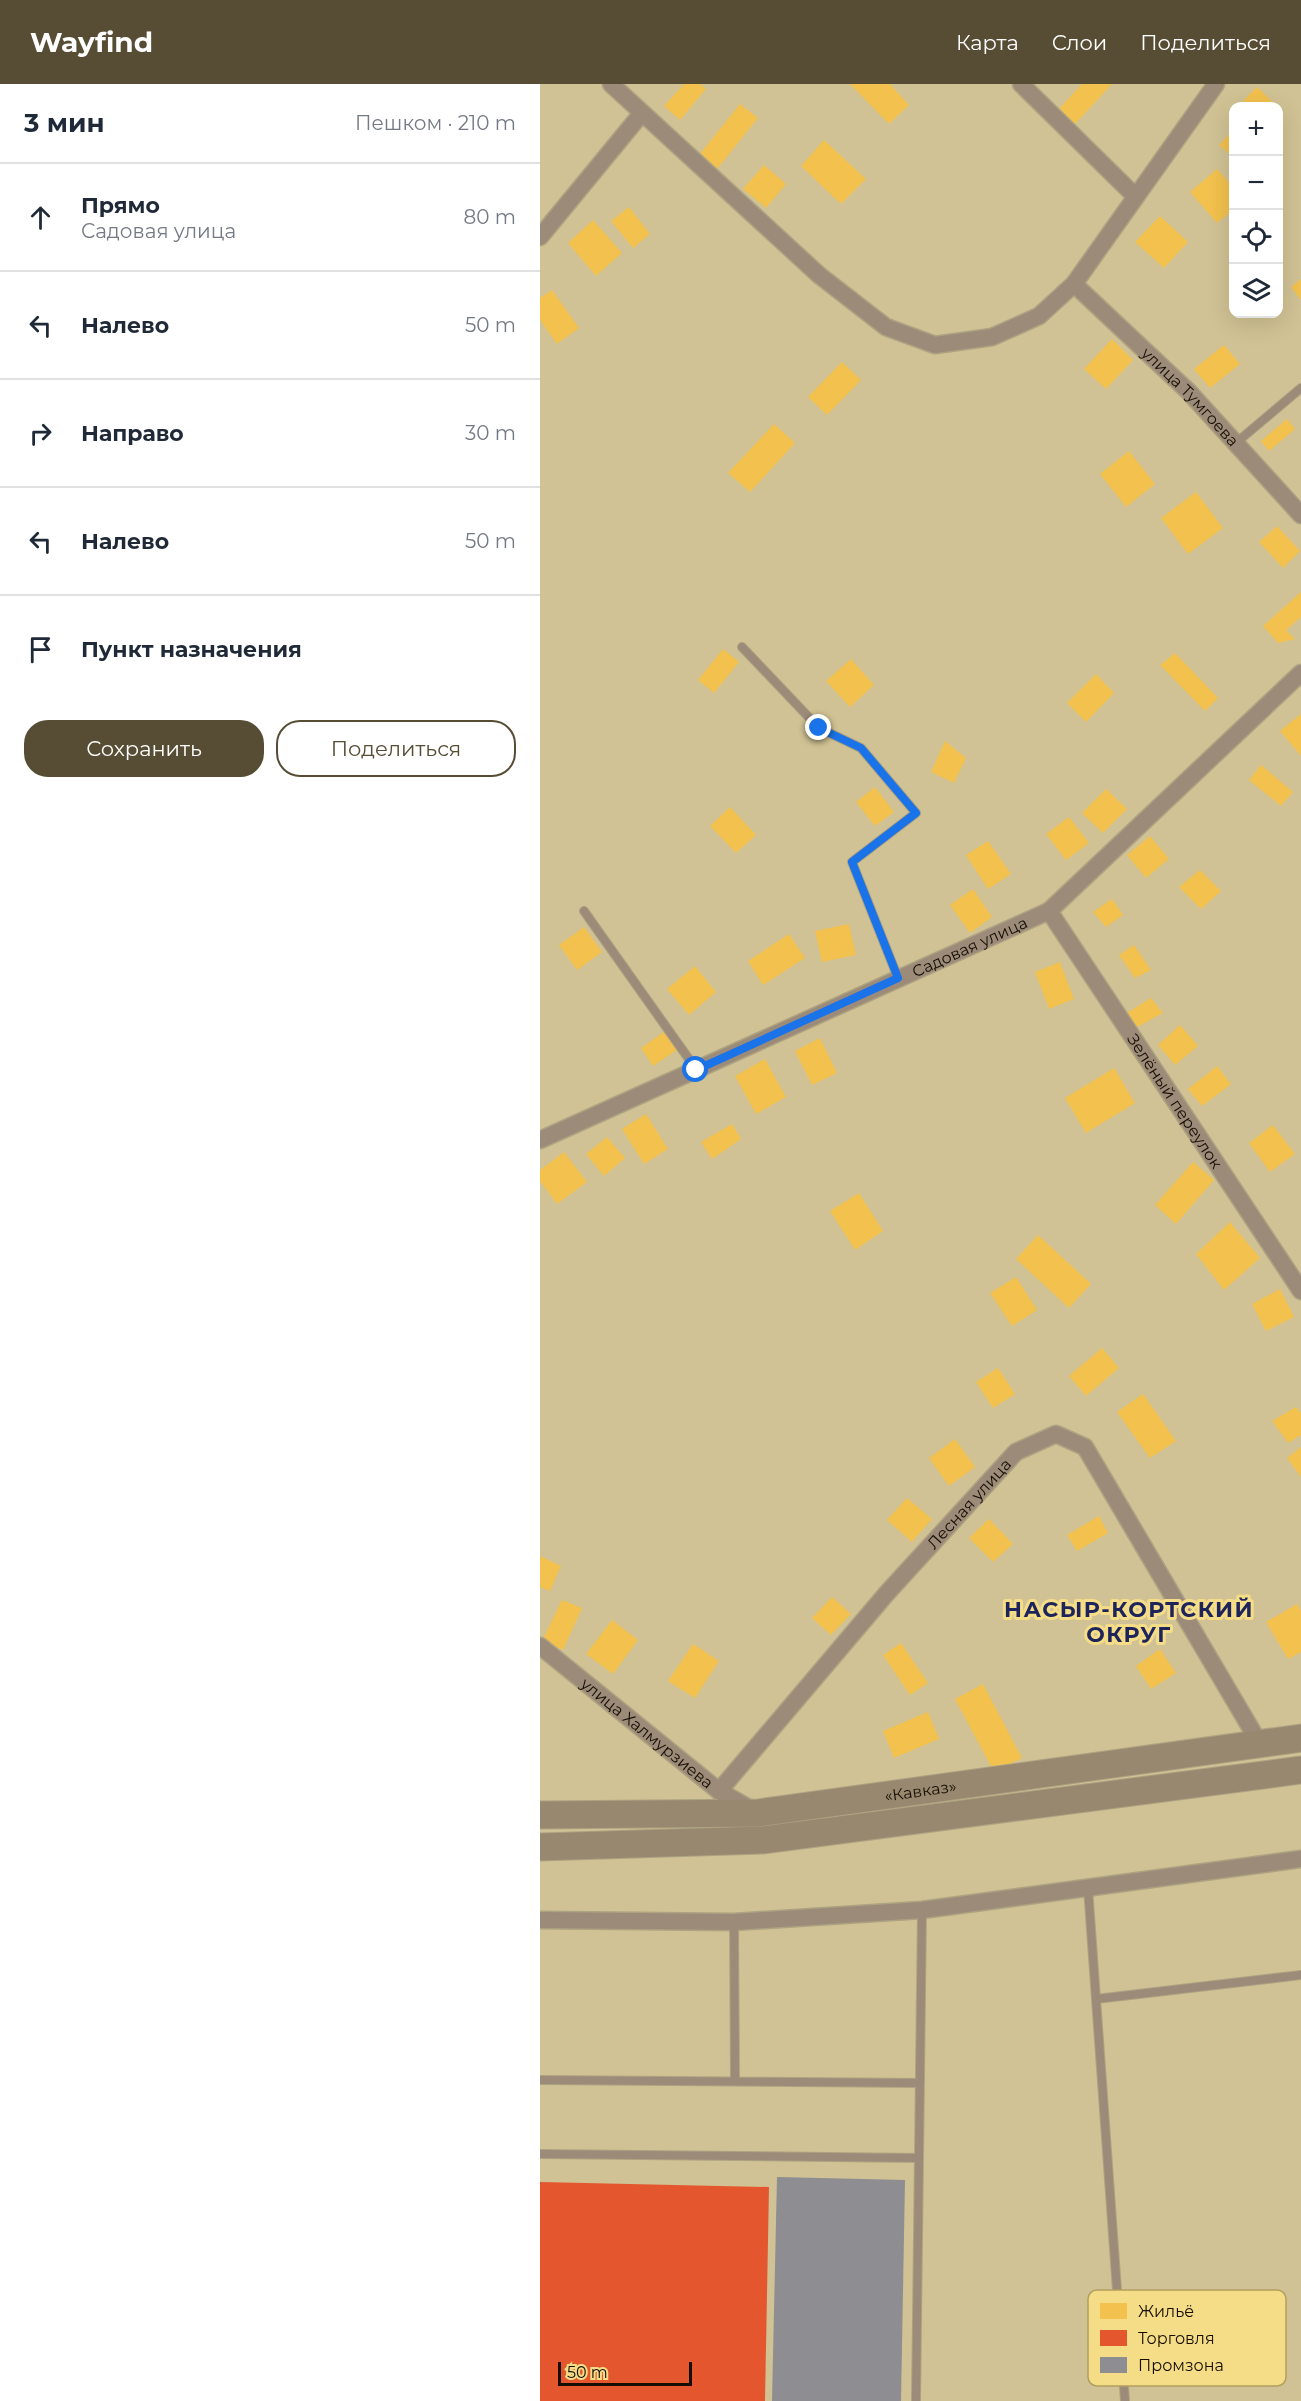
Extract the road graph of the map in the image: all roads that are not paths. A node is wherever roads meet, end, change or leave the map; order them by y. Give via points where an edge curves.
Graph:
1 (611, 84) edge
2 (1021, 84) edge
3 (1216, 84) edge
4 (642, 113) junction
5 (1135, 196) junction
6 (540, 237) edge
7 (1074, 284) junction
8 (1301, 388) edge
9 (1237, 442) junction
10 (1301, 515) edge
11 (742, 646) dead end
12 (1301, 674) edge
13 (584, 911) dead end
14 (1049, 911) junction
15 (898, 978) junction
16 (696, 1070) junction
17 (540, 1140) edge
18 (1301, 1292) edge
19 (540, 1646) edge
20 (1301, 1738) edge
21 (1260, 1744) junction
22 (1301, 1770) edge
23 (719, 1791) junction
24 (758, 1813) junction
25 (540, 1815) edge
26 (540, 1847) edge
27 (1301, 1858) edge
28 (1088, 1888) junction
29 (922, 1910) junction
30 (540, 1920) edge
31 (734, 1922) junction
32 (1301, 1975) edge
33 (1096, 1999) junction
34 (540, 2080) edge
35 (735, 2081) junction
36 (920, 2083) junction
37 (540, 2154) edge
38 (919, 2158) junction
39 (1117, 2290) edge
40 (1124, 2386) edge
41 (916, 2401) edge
42 (1125, 2401) edge

1 - 4 street
2 - 5 street
3 - 5 street
4 - 6 street
4 - 7 street via 819,275 886,327 935,345 992,337 1039,316
5 - 7 street
7 - 9 street, улица Тумгоева
8 - 9 lane
9 - 10 street, улица Тумгоева
11 - 15 lane via 819,728 861,748 916,813 852,862
12 - 14 street, Садовая улица
13 - 16 lane
14 - 15 street, Садовая улица
14 - 18 street, Зелёный переулок
15 - 16 street, Садовая улица
16 - 17 street, Садовая улица
19 - 23 street, улица Халмурзиева
20 - 21 highway, «Кавказ»
21 - 23 street, Лесная улица via 1085,1447 1056,1434 1016,1452 887,1593
21 - 24 highway, «Кавказ»
22 - 26 highway, «Кавказ» via 762,1840
23 - 24 street, улица Халмурзиева
24 - 25 highway, «Кавказ»
27 - 28 street
28 - 29 street
28 - 33 lane
29 - 31 street
29 - 36 lane
30 - 31 street
31 - 35 lane
32 - 33 lane
33 - 39 lane
34 - 35 lane
35 - 36 lane
36 - 38 lane
37 - 38 lane
38 - 41 lane
40 - 42 lane

